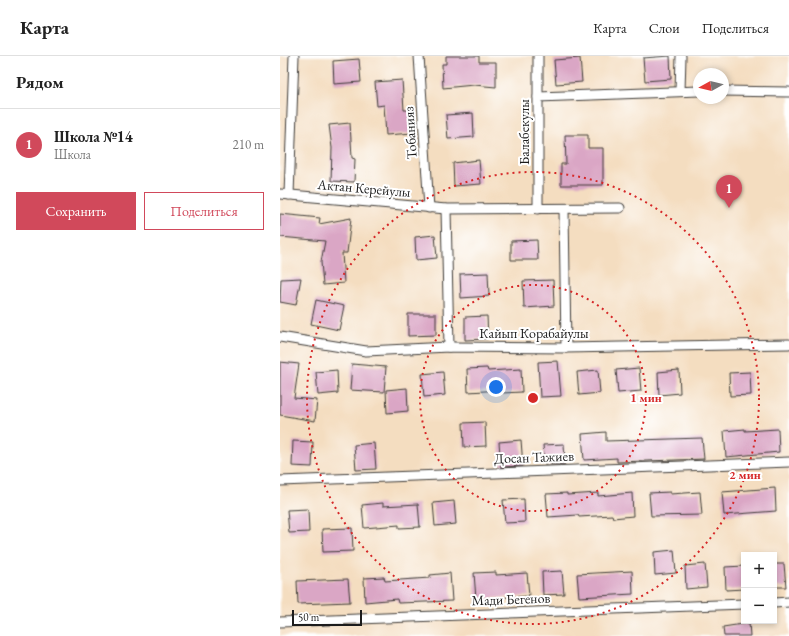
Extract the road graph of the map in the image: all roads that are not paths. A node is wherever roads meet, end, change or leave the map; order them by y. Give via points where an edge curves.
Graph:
1 (294, 56) edge
2 (419, 56) edge
3 (538, 56) edge
4 (681, 56) edge
5 (680, 91) junction
6 (693, 91) edge
7 (729, 92) edge
8 (789, 92) edge
9 (538, 97) junction
10 (284, 195) edge
11 (429, 208) junction
12 (620, 208) dead end
13 (446, 209) junction
14 (538, 209) junction
15 (564, 209) junction
16 (280, 337) edge
17 (789, 344) edge
18 (449, 346) junction
19 (566, 348) junction
20 (789, 462) edge
21 (280, 481) edge
22 (789, 602) edge
23 (777, 603) edge
24 (741, 604) edge
25 (280, 622) edge

1 - 10 street
2 - 11 street, Тобанияз
3 - 9 street, Балабекулы
4 - 5 street
5 - 6 street
5 - 9 street
7 - 8 street
9 - 14 street, Балабекулы
10 - 11 street, Актан Керейулы
11 - 13 street, Актан Керейулы
12 - 15 street, Актан Керейулы
13 - 14 street, Актан Керейулы
13 - 18 street
14 - 15 street, Актан Керейулы
15 - 19 street
16 - 18 street, Кайып Корабайулы via 366,352
17 - 19 street, Кайып Корабайулы
18 - 19 street, Кайып Корабайулы
20 - 21 street, Досан Тажиев
22 - 23 street
24 - 25 street, Мади Бегенов

